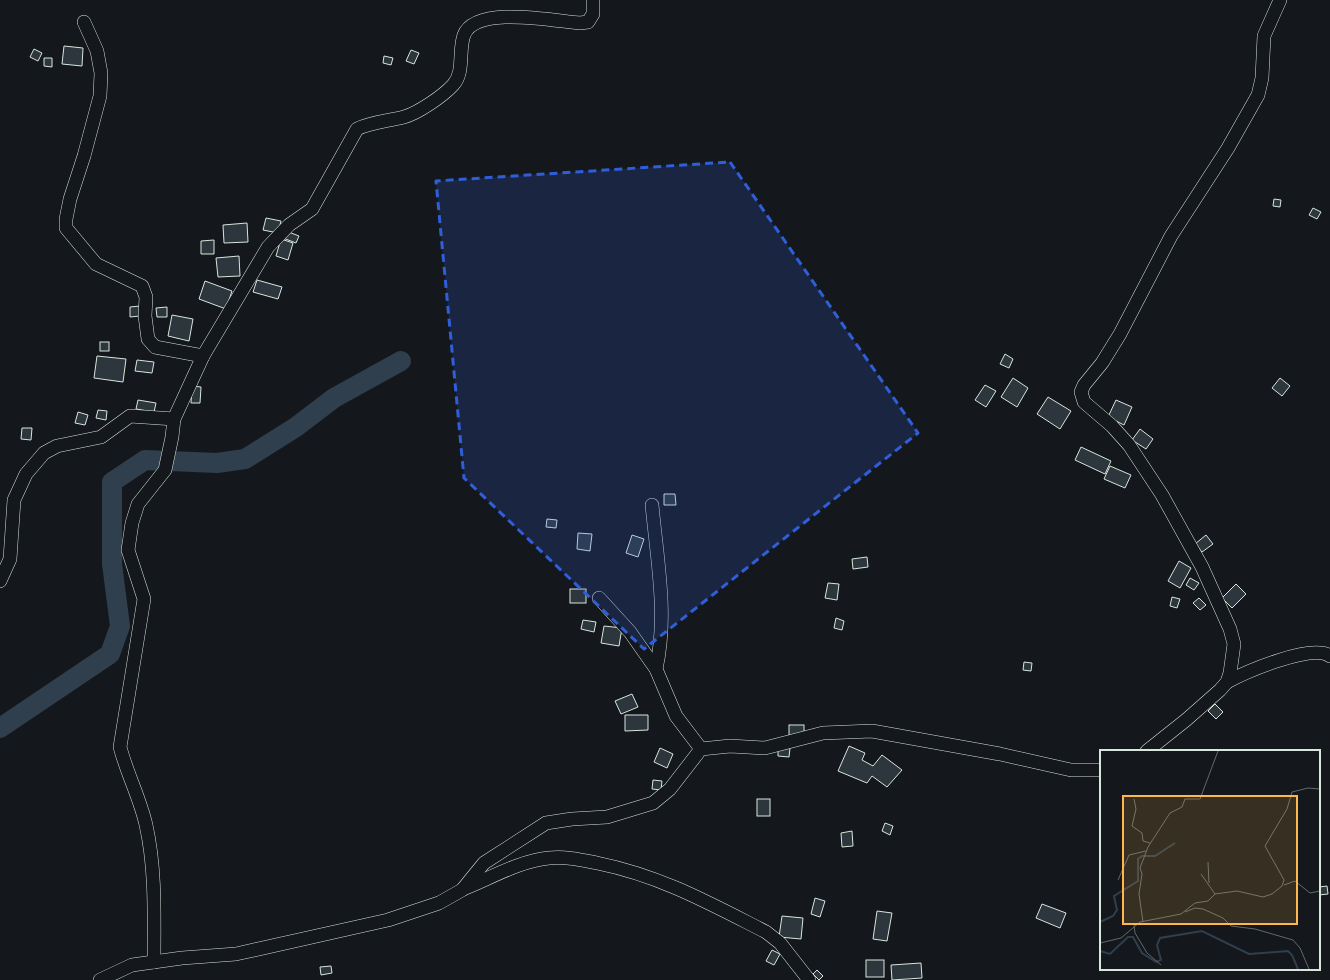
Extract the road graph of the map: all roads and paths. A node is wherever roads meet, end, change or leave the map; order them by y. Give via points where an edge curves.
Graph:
1 (593, 0) edge
2 (1280, 0) edge
3 (84, 22) dead end
4 (203, 356) junction
5 (174, 419) junction
6 (652, 505) dead end
7 (0, 581) edge
8 (599, 598) dead end
9 (1330, 656) edge
10 (656, 669) junction
11 (1227, 682) junction
12 (702, 749) junction
13 (1148, 750) edge
14 (1100, 770) edge
15 (462, 890) junction
16 (154, 962) junction
17 (100, 980) edge
18 (810, 980) edge

1 - 4 street via 593,14 588,22 503,16 489,17 477,22 464,35 460,69 453,85 439,97 406,116 357,129 312,208 289,225 268,247
2 - 11 street via 1264,36 1262,78 1258,95 1228,148 1171,236 1120,334 1081,392 1084,402 1129,445 1162,495 1193,550 1230,629 1234,644
3 - 4 street via 97,51 101,73 100,96 70,199 66,228 96,264 142,286 146,297 146,332 155,347
4 - 5 street
5 - 7 street via 130,416 101,437 57,446 44,452 26,474 14,500 10,559
5 - 16 street via 165,470 138,504 132,523 128,550 144,599 120,747 146,826 154,891
6 - 10 street via 661,602 661,647
8 - 10 street via 630,632
9 - 11 street via 1320,652 1301,654 1246,672
10 - 12 street via 676,716
11 - 13 street
12 - 14 street via 730,746 766,748 823,733 872,730 1071,770
12 - 15 street via 670,789 653,803 607,817 546,823 484,863
15 - 16 street via 439,903 388,920 311,939 236,954
15 - 18 street via 518,866 550,858 611,866 670,884 766,932 780,943
16 - 17 street via 132,965

